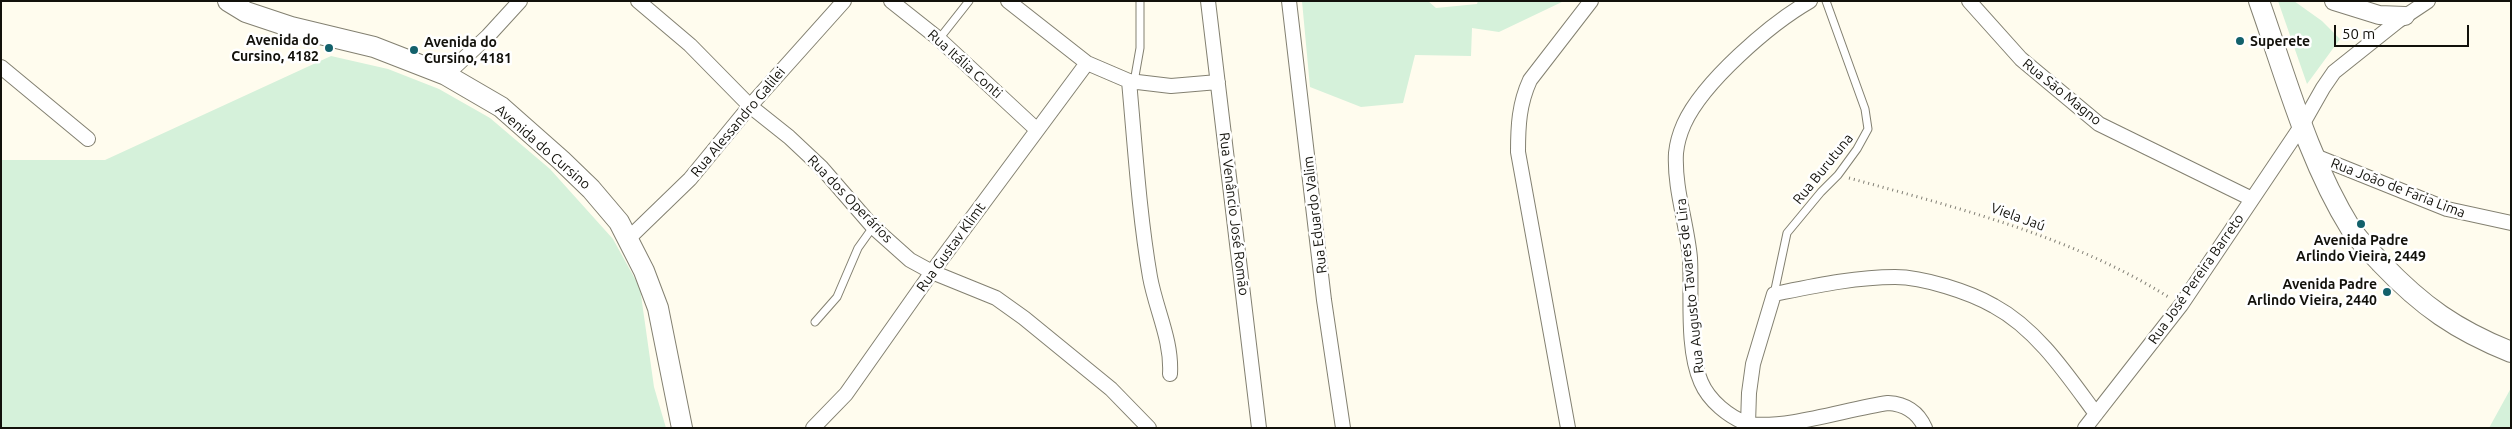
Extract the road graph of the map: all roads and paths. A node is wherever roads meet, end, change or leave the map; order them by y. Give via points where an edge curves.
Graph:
1 (228, 1) edge
2 (520, 1) edge
3 (638, 1) edge
4 (844, 1) edge
5 (891, 1) edge
6 (969, 1) edge
7 (1008, 1) edge
8 (1140, 1) edge
9 (1208, 1) edge
10 (1289, 1) edge
11 (1591, 1) edge
12 (1810, 1) edge
13 (1826, 1) edge
14 (1969, 1) edge
15 (2259, 1) edge
16 (2334, 1) edge
17 (2428, 1) edge
18 (2406, 16) junction
19 (939, 39) junction
20 (1087, 63) junction
21 (1, 67) edge
22 (446, 75) junction
23 (1132, 81) junction
24 (1218, 82) junction
25 (750, 106) junction
26 (2302, 125) junction
27 (1036, 129) junction
28 (88, 139) dead end
29 (2315, 156) junction
30 (1838, 175) junction
31 (2252, 200) junction
32 (2511, 223) edge
33 (874, 227) junction
34 (628, 239) junction
35 (932, 272) junction
36 (1774, 294) junction
37 (2181, 305) junction
38 (815, 322) dead end
39 (2511, 352) edge
40 (1170, 374) dead end
41 (2096, 414) junction
42 (1748, 424) junction
43 (682, 428) edge
44 (813, 428) edge
45 (1149, 428) edge
46 (1259, 428) edge
47 (1343, 428) edge
48 (1568, 428) edge
49 (1925, 428) edge
50 (2085, 428) edge

1 - 22 main road, Avenida do Cursino via 246,12 291,27 374,47
2 - 22 street
3 - 25 street, Rua dos Operários via 690,45
4 - 25 street, Rua Alessandro Galilei
5 - 19 street, Rua Itália Conti
6 - 19 lane
7 - 20 street
8 - 23 lane via 1140,48
9 - 24 street, Rua Venâncio José Romão
10 - 47 street, Rua Eduardo Valim via 1324,300
11 - 48 street via 1530,80 1523,95 1518,124 1518,152
12 - 42 street, Rua Augusto Tavares de Lira via 1728,66 1684,123 1676,154 1690,257 1693,336 1700,380 1710,398
13 - 30 lane, Rua Burutuna via 1868,120 1866,136
14 - 31 street, Rua São Magno via 2021,58 2099,124
15 - 26 main road
16 - 18 street via 2379,14
17 - 18 street, Rua José Pereira Barreto
18 - 26 street, Rua José Pereira Barreto via 2334,72
19 - 27 street, Rua Itália Conti
20 - 23 street
20 - 27 street, Rua Gustav Klimt
21 - 28 street
22 - 34 main road, Avenida do Cursino via 500,107 561,160 592,189 619,222
23 - 24 street via 1172,86
23 - 40 street via 1145,248 1171,358
24 - 46 street, Rua Venâncio José Romão
25 - 33 street, Rua dos Operários via 821,167
25 - 34 street, Rua Alessandro Galilei via 690,179
26 - 29 main road
26 - 31 street, Rua José Pereira Barreto
27 - 35 street, Rua Gustav Klimt
29 - 32 street, Rua João de Faria Lima via 2446,210
29 - 39 main road via 2352,230 2406,289 2436,314
30 - 36 lane, Rua Burutuna via 1787,233
30 - 37 path, Viela Jaú via 1966,210 2075,248 2132,274
31 - 37 street, Rua José Pereira Barreto
33 - 35 street, Rua dos Operários via 910,260
33 - 38 lane via 858,248 837,297
34 - 43 main road, Avenida do Cursino via 658,308
35 - 44 street, Rua Gustav Klimt via 846,394
35 - 45 street, Rua dos Operários via 996,298 1024,318 1111,389
36 - 41 street via 1897,277 1958,291 1995,306 2032,336
36 - 42 street via 1752,364
37 - 41 street, Rua José Pereira Barreto
41 - 50 street, Rua José Pereira Barreto
42 - 49 street via 1776,428 1888,403 1912,410

